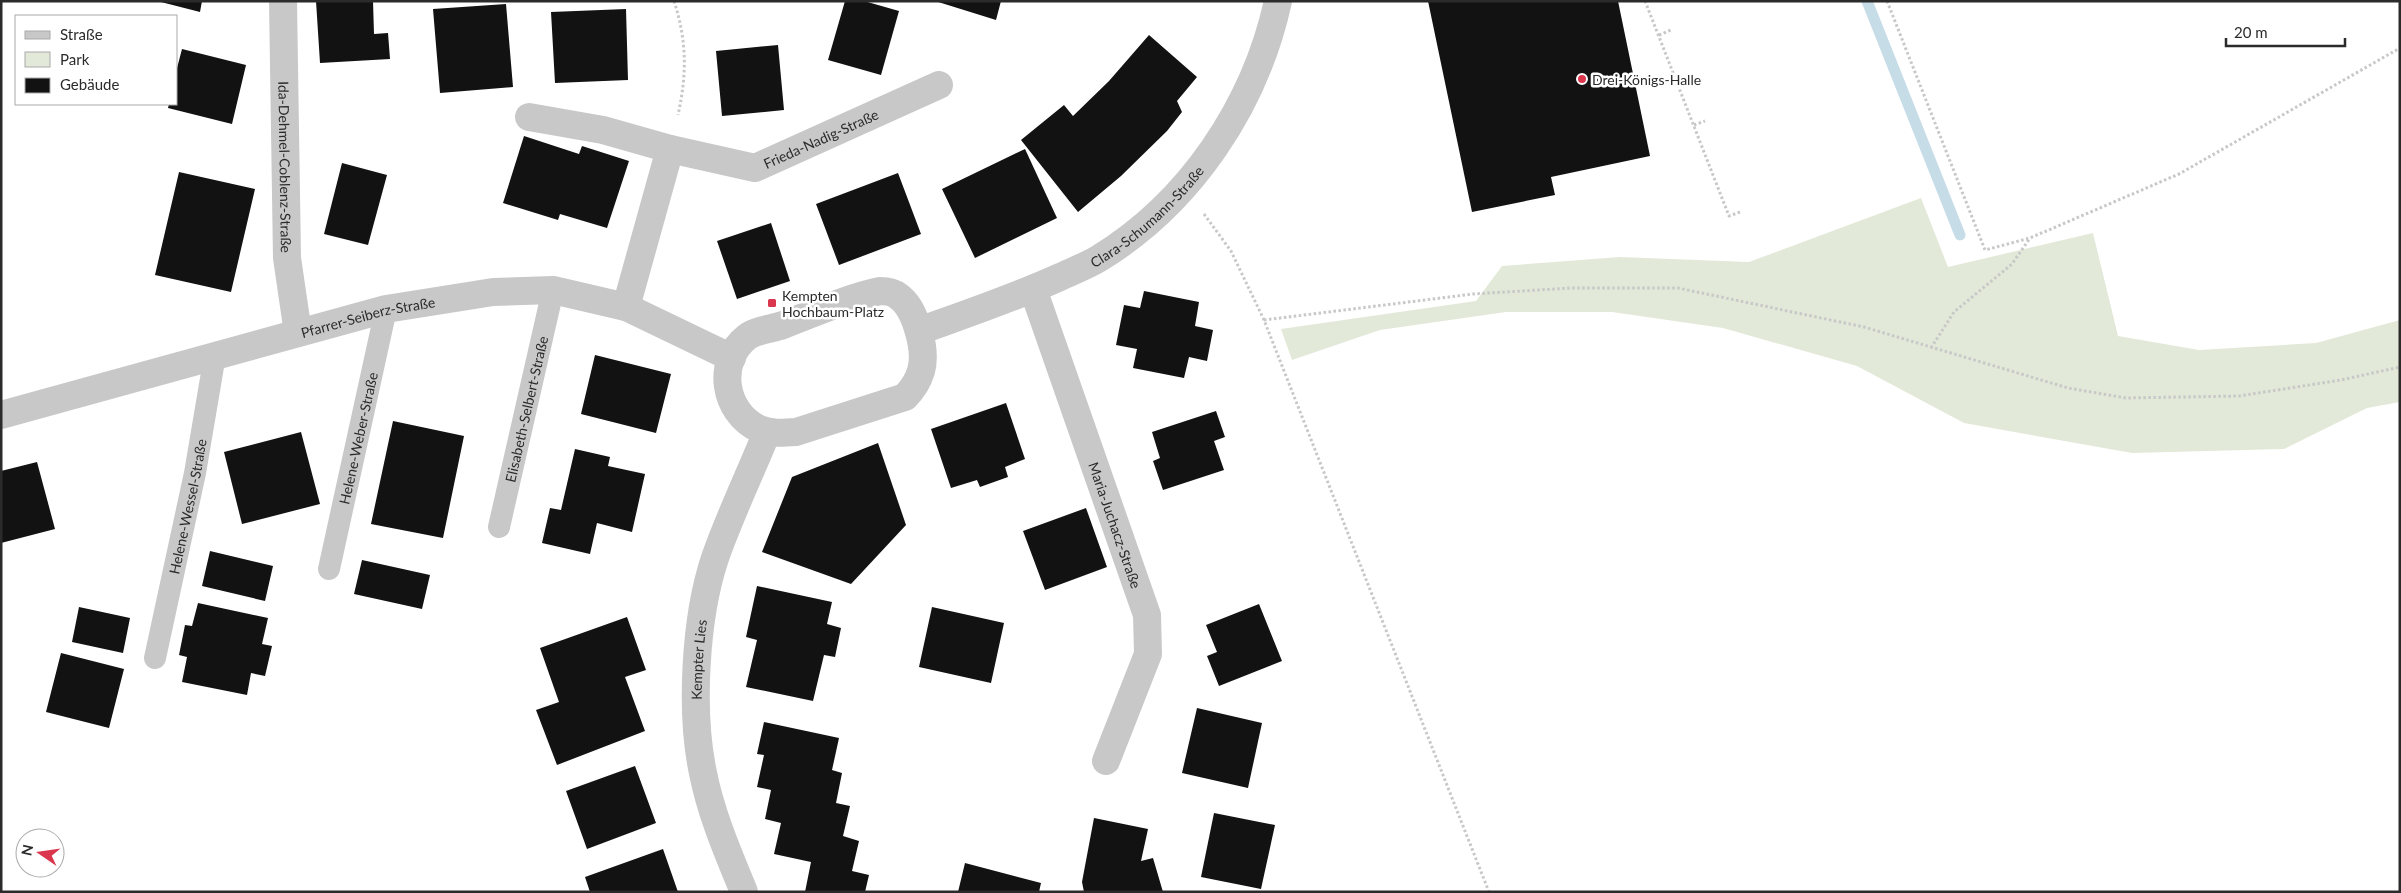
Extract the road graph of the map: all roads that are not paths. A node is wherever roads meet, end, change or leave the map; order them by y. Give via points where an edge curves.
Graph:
1 (283, 1) edge
2 (1278, 1) edge
3 (939, 85) dead end
4 (529, 117) dead end
5 (670, 149) junction
6 (1033, 289) junction
7 (553, 290) junction
8 (626, 307) junction
9 (386, 309) junction
10 (918, 331) junction
11 (298, 333) junction
12 (214, 355) junction
13 (732, 358) junction
14 (1, 415) edge
15 (767, 432) junction
16 (499, 527) dead end
17 (329, 569) dead end
18 (155, 658) dead end
19 (1106, 761) dead end
20 (744, 892) edge

1 - 11 street, Ida-Dehmel-Coblenz-Straße via 287,258
2 - 6 street, Clara-Schumann-Straße via 1260,60 1241,106 1218,143 1181,190 1125,241 1096,260
3 - 5 street, Frieda-Nadig-Straße via 755,168
4 - 5 street, Frieda-Nadig-Straße via 603,130
5 - 8 street
6 - 10 street, Clara-Schumann-Straße
6 - 19 street, Maria-Juchacz-Straße via 1147,615 1148,654
7 - 8 street, Pfarrer-Seiberz-Straße
7 - 9 street, Pfarrer-Seiberz-Straße via 493,292
7 - 16 lane, Elisabeth-Selbert-Straße
8 - 13 street, Pfarrer-Seiberz-Straße
9 - 11 street, Pfarrer-Seiberz-Straße
9 - 17 lane, Helene-Weber-Straße
10 - 13 street via 906,302 880,290 749,335
10 - 15 street via 923,354 922,370 905,397 796,432
11 - 12 street, Pfarrer-Seiberz-Straße
12 - 14 street, Pfarrer-Seiberz-Straße
12 - 18 lane, Helene-Wessel-Straße via 195,473
13 - 15 street via 727,378 730,398 749,423
15 - 20 street, Kempter Lies via 714,560 701,623 698,657 698,735 703,772 713,811

